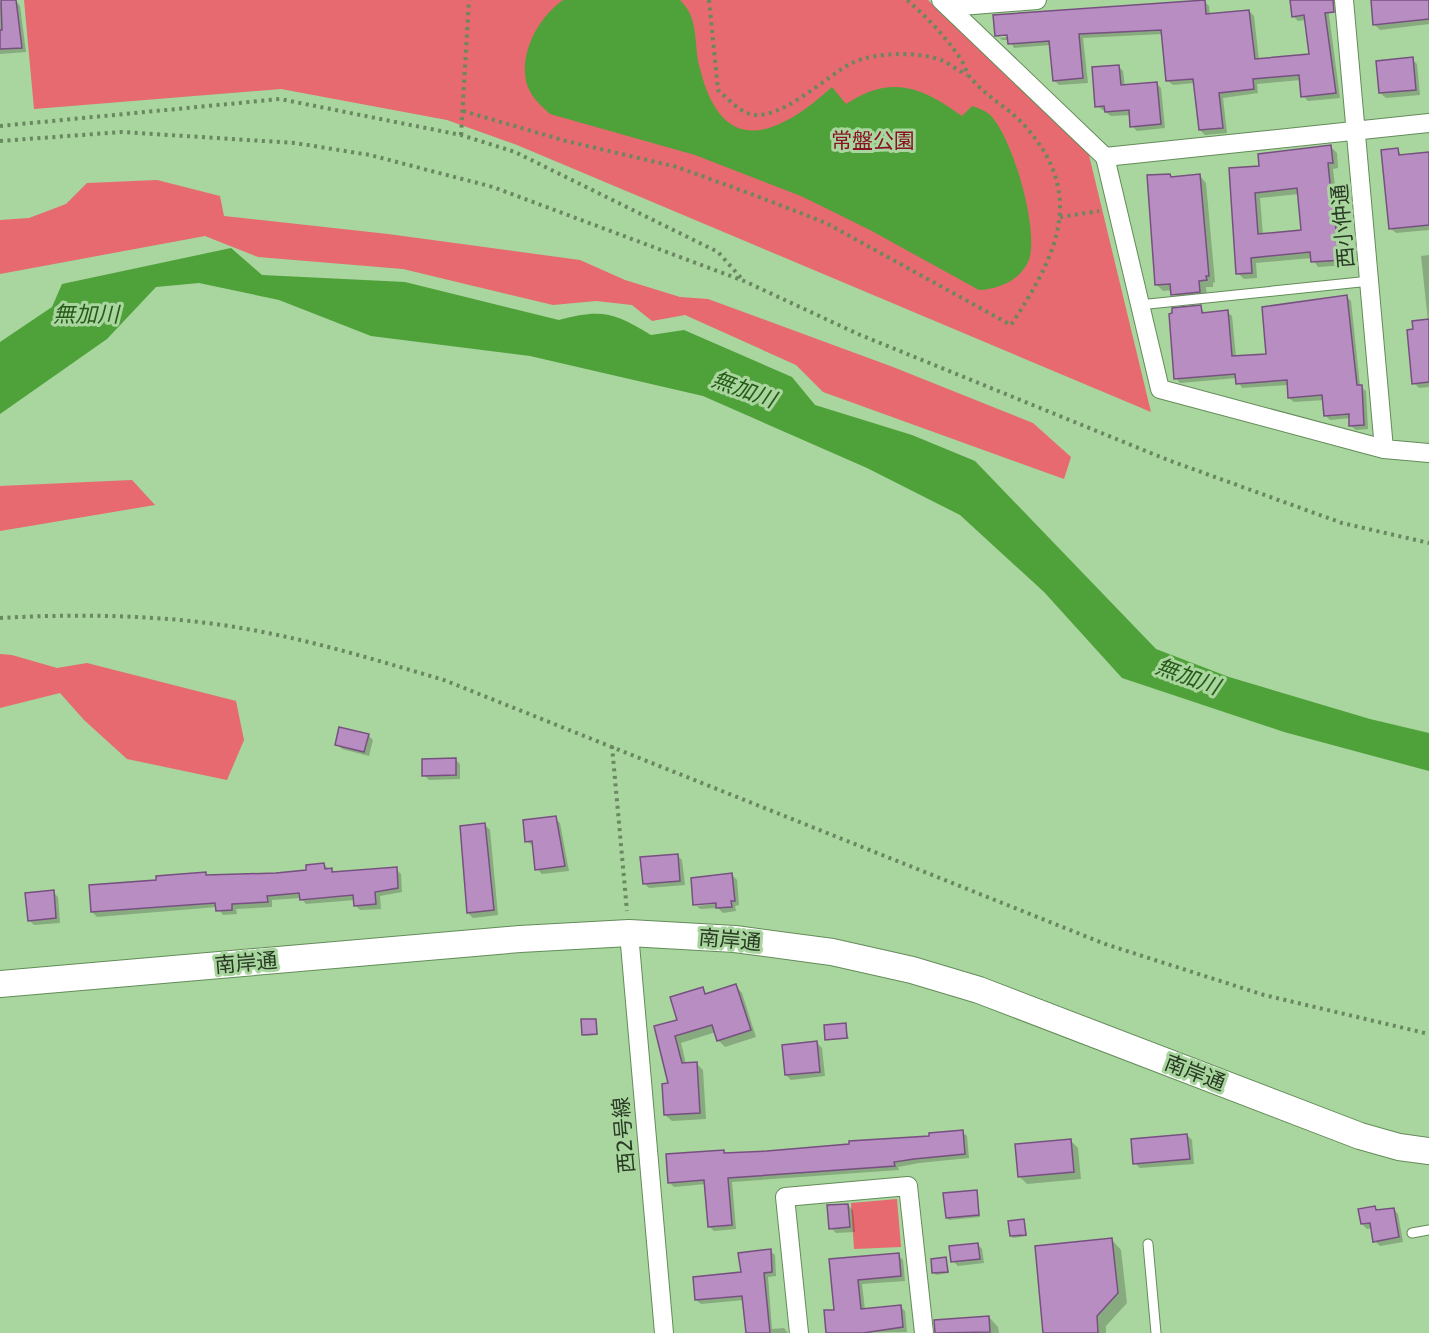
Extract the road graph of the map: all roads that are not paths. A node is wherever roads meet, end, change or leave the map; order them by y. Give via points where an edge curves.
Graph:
1 (1037, 0) edge
2 (1344, 0) edge
3 (944, 4) edge
4 (1429, 123) edge
5 (1357, 130) junction
6 (1105, 157) junction
7 (1370, 281) junction
8 (1139, 305) junction
9 (1384, 449) junction
10 (1429, 453) edge
11 (629, 933) junction
12 (0, 984) edge
13 (1429, 1151) edge
14 (1429, 1230) edge
15 (1412, 1233) dead end
16 (1148, 1244) dead end
17 (664, 1333) edge
18 (799, 1333) edge
19 (924, 1333) edge
20 (1156, 1333) edge

1 - 3 street
2 - 5 street, 西小仲通
3 - 6 street
4 - 5 street
5 - 6 street
5 - 7 street, 西小仲通
6 - 8 street
7 - 8 lane
7 - 9 street, 西小仲通
8 - 9 street via 1160,389
9 - 10 street
11 - 12 main road, 南岸通
11 - 13 main road, 南岸通 via 735,939 832,952 912,970 979,990 1360,1136
11 - 17 street, 西2号線
14 - 15 lane
16 - 20 lane
18 - 19 street via 785,1197 908,1186

